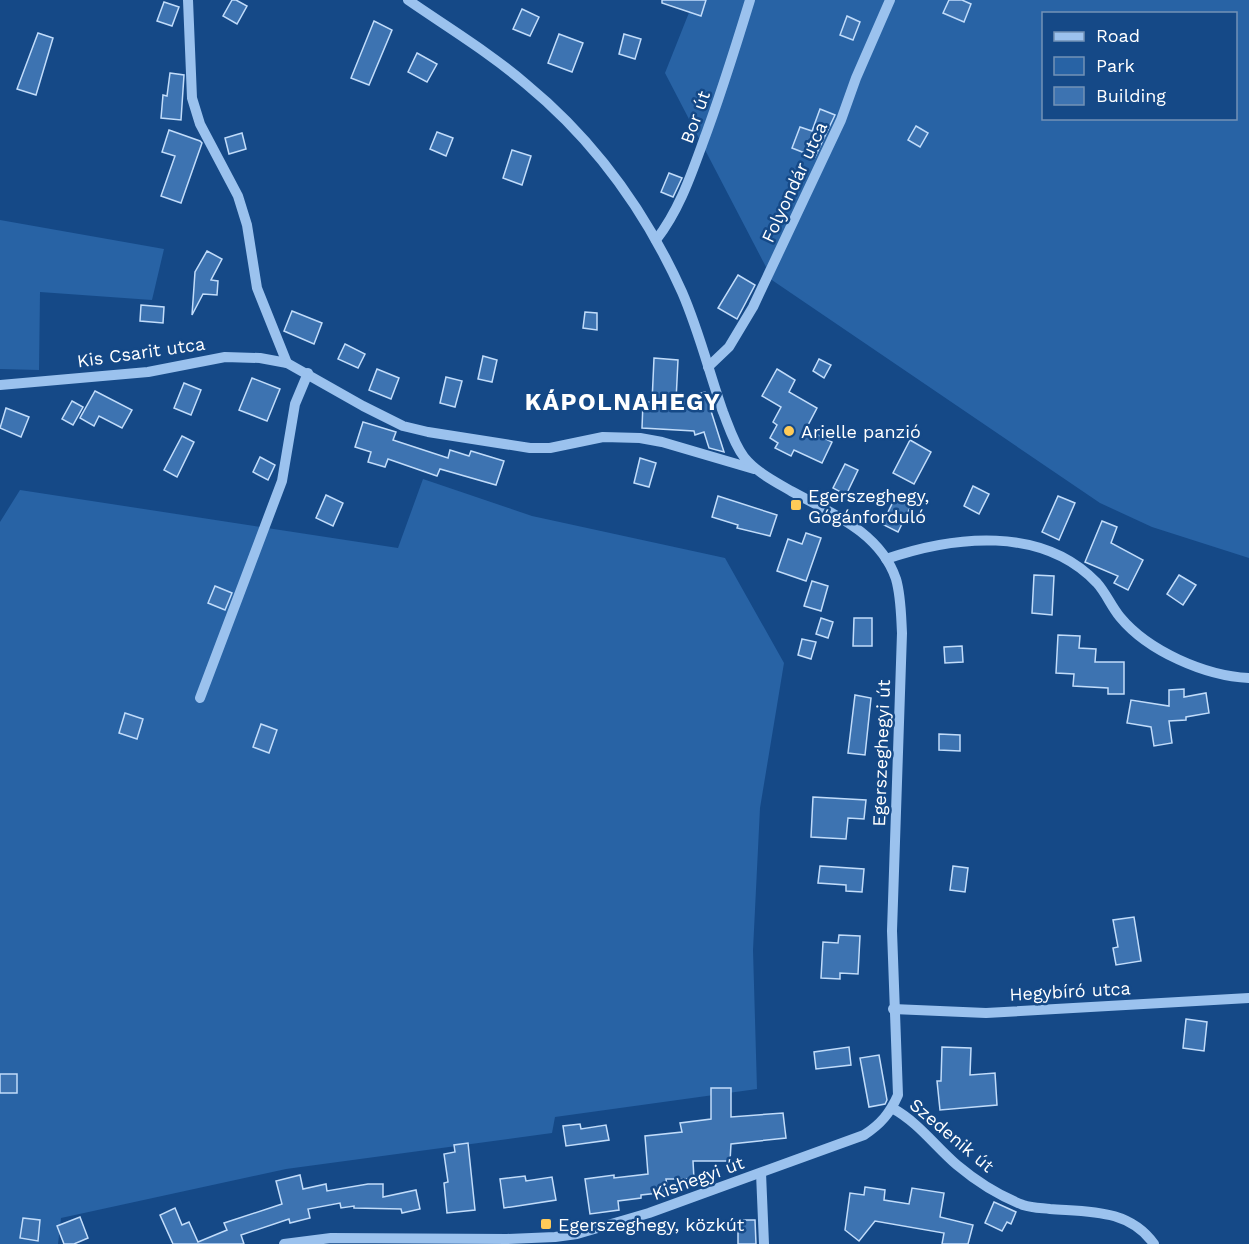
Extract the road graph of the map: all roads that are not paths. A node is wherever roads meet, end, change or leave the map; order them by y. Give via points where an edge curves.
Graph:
1 (188, 0) edge
2 (408, 0) edge
3 (750, 0) edge
4 (890, 0) edge
5 (656, 240) junction
6 (287, 363) junction
7 (708, 367) junction
8 (308, 373) junction
9 (0, 385) edge
10 (757, 470) junction
11 (886, 559) junction
12 (1249, 678) edge
13 (200, 698) dead end
14 (1249, 998) edge
15 (893, 1010) junction
16 (892, 1108) junction
17 (761, 1173) junction
18 (284, 1244) edge
19 (764, 1244) edge
20 (1154, 1244) edge

1 - 6 street via 192,98 200,124 238,195 257,288
2 - 5 street, Egerszeghegyi út via 525,82 561,114 601,158
3 - 5 street, Bor út via 693,170 669,224
4 - 7 street, Folyondár utca via 841,120 753,307 729,347
5 - 7 street, Egerszeghegyi út via 682,293
6 - 8 street, Egerszeghegyi út
6 - 9 street, Kis Csarit utca via 225,357 148,372
7 - 10 street, Egerszeghegyi út via 736,446
8 - 10 street, Egerszeghegyi út via 403,426 428,432 530,448 603,438 640,438
8 - 13 street via 295,404 282,481
10 - 11 street, Egerszeghegyi út via 848,522
11 - 12 street via 914,549 977,540 1038,547 1081,569 1097,584 1119,616 1148,642 1207,671
11 - 15 street, Egerszeghegyi út via 896,579 902,633 892,869
14 - 15 street, Hegybíró utca via 986,1013
15 - 16 street, Egerszeghegyi út via 899,1082
16 - 17 street, Kishegyi út via 878,1127 864,1135
16 - 20 street, Szedenik út via 909,1117 958,1166 1003,1197 1027,1206 1125,1218
17 - 18 street, Kishegyi út via 611,1226 555,1237 353,1237
17 - 19 street

